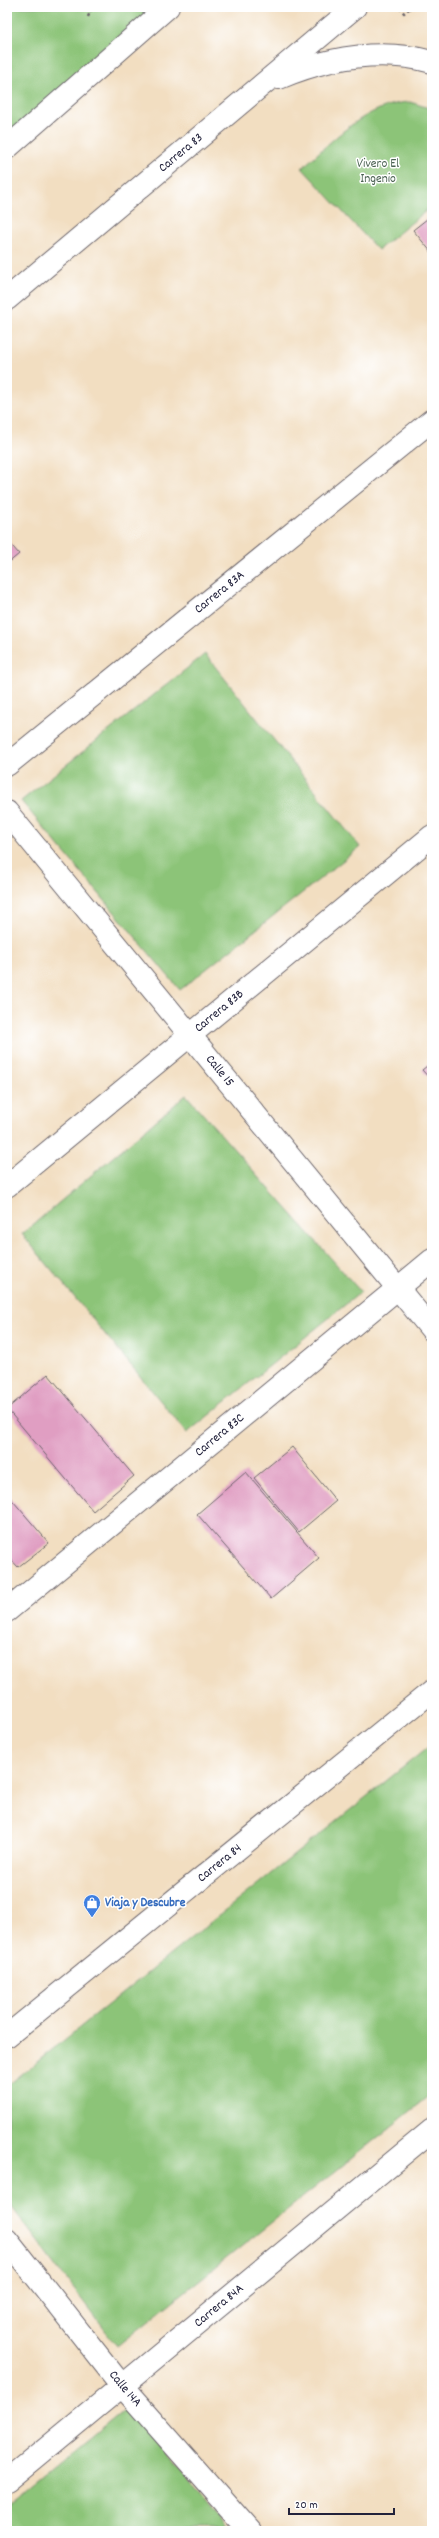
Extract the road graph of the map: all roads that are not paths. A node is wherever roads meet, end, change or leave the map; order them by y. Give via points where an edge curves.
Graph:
1 (168, 7) edge
2 (355, 7) edge
3 (432, 62) edge
4 (252, 93) junction
5 (7, 148) edge
6 (7, 299) edge
7 (432, 420) edge
8 (7, 764) edge
9 (7, 812) edge
10 (432, 836) edge
11 (189, 1034) junction
12 (7, 1186) edge
13 (432, 1260) edge
14 (398, 1288) junction
15 (432, 1330) edge
16 (7, 1611) edge
17 (432, 1691) edge
18 (7, 2036) edge
19 (432, 2130) edge
20 (7, 2240) edge
21 (122, 2386) junction
22 (7, 2481) edge
23 (250, 2531) edge

1 - 5 street
2 - 4 street, Carrera 83
3 - 4 street via 374,55 336,60 298,70
4 - 6 street, Carrera 83
7 - 8 street, Carrera 83A
9 - 11 street, Calle 15
10 - 11 street, Carrera 83B
11 - 12 street, Carrera 83B
11 - 14 street, Calle 15
13 - 14 street, Carrera 83C
14 - 15 street, Calle 15
14 - 16 street, Carrera 83C
17 - 18 street, Carrera 84
19 - 21 street, Carrera 84A
20 - 21 street, Calle 14A
21 - 22 street, Carrera 84A
21 - 23 street, Calle 14A

